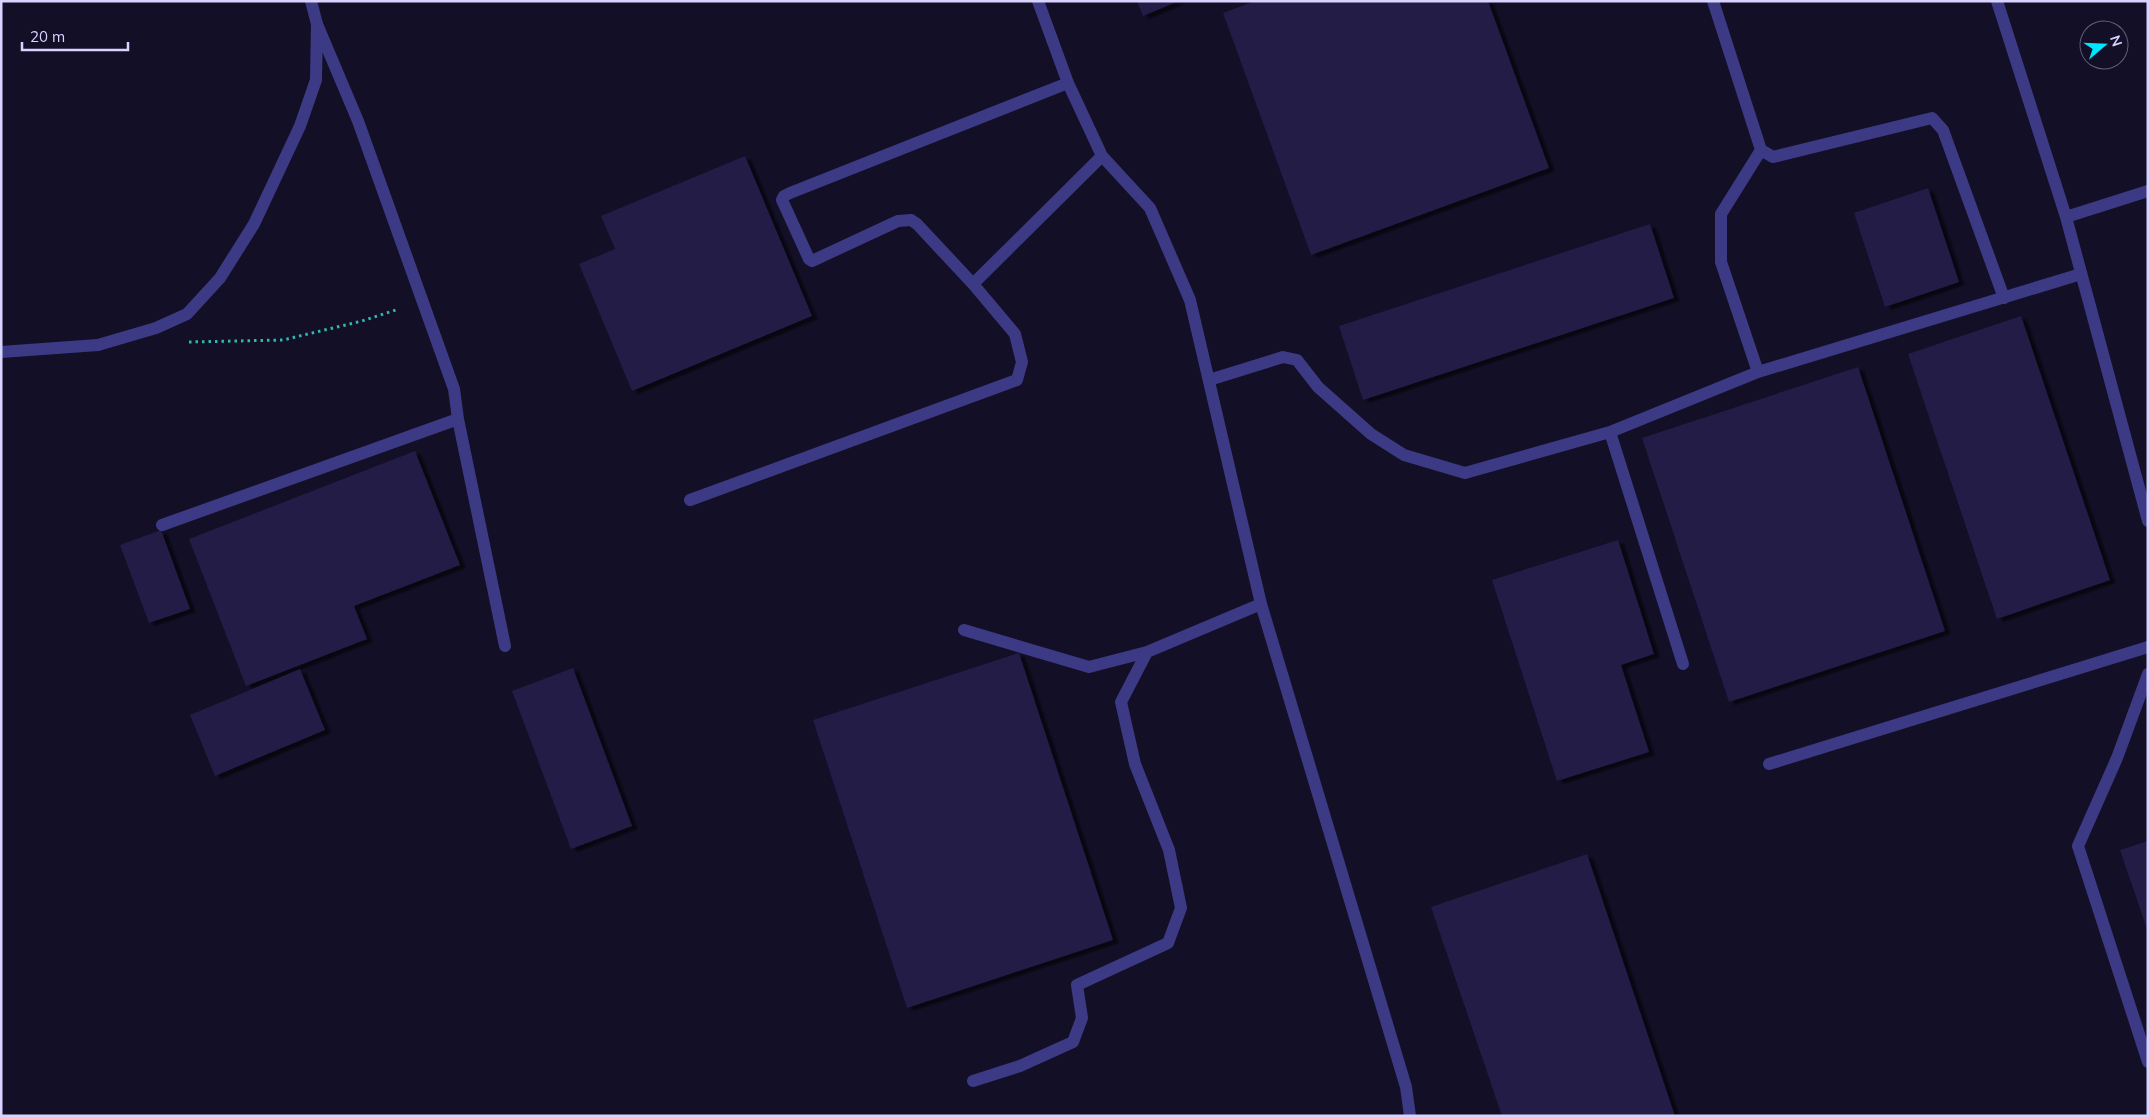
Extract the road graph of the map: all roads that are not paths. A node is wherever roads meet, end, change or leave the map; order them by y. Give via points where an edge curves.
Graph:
1 (311, 1) edge
2 (1038, 1) edge
3 (1713, 1) edge
4 (1997, 1) edge
5 (317, 24) junction
6 (1068, 82) junction
7 (1761, 150) junction
8 (1102, 156) junction
9 (2148, 190) edge
10 (2066, 217) junction
11 (2081, 274) junction
12 (973, 284) junction
13 (2004, 298) junction
14 (1, 352) edge
15 (1758, 372) junction
16 (1209, 380) junction
17 (458, 419) junction
18 (1610, 432) junction
19 (690, 500) dead end
20 (2148, 521) edge
21 (162, 525) dead end
22 (1261, 604) junction
23 (964, 630) dead end
24 (505, 646) dead end
25 (2148, 646) edge
26 (1146, 652) junction
27 (1684, 664) dead end
28 (2148, 674) edge
29 (1769, 764) dead end
30 (2148, 1062) edge
31 (974, 1081) dead end
32 (1410, 1116) edge

1 - 5 street
2 - 6 street
3 - 7 street
4 - 10 street
5 - 14 street via 316,80 300,126 254,224 220,278 187,314 156,328 98,345
5 - 17 street via 358,121 454,389
6 - 8 street
6 - 12 street via 790,193 782,200 812,261 898,221 911,220
7 - 13 street via 1773,157 1787,155 1932,118 1943,130
7 - 15 street via 1721,214 1721,262
8 - 12 street
8 - 16 street via 1150,208 1190,300
9 - 10 street
10 - 11 street
11 - 13 street
11 - 20 street
12 - 19 street via 1015,334 1022,362 1017,380
13 - 15 street
15 - 18 street
16 - 18 street via 1283,357 1297,360 1318,387 1371,434 1404,455 1465,472
16 - 22 street
17 - 21 street
17 - 24 street
18 - 27 street
22 - 26 street
22 - 32 street via 1406,1088
23 - 26 street via 1089,667
25 - 29 street
26 - 31 street via 1121,702 1135,764 1169,850 1181,908 1168,943 1077,985 1082,1018 1073,1042 1020,1066
28 - 30 street via 2117,758 2078,846

